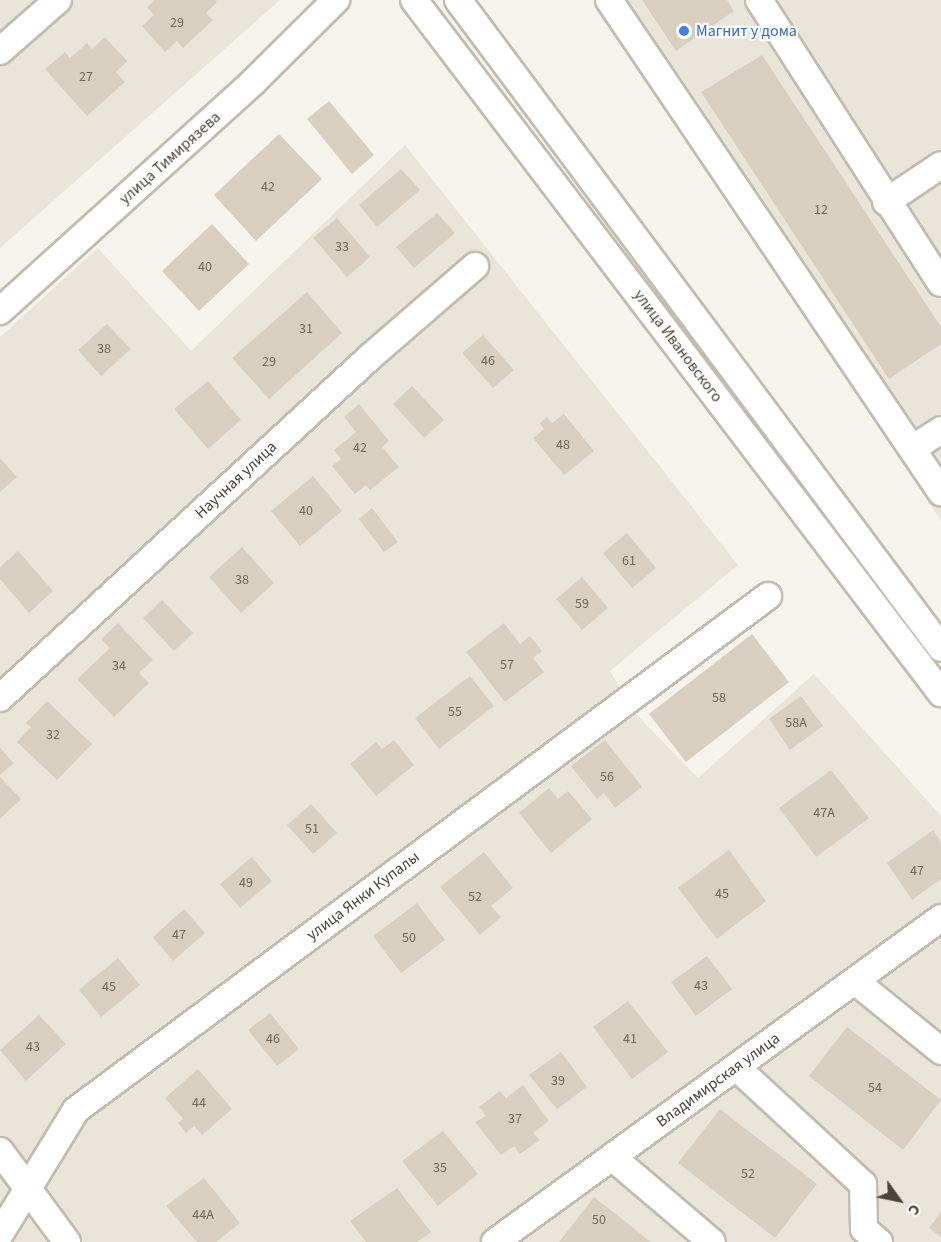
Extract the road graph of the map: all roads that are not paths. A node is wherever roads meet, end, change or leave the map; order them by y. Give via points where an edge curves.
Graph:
1 (58, 0) edge
2 (336, 0) edge
3 (414, 0) edge
4 (458, 0) edge
5 (609, 0) edge
6 (759, 0) edge
7 (0, 51) edge
8 (941, 165) edge
9 (886, 202) junction
10 (475, 266) dead end
11 (941, 283) edge
12 (0, 311) edge
13 (941, 430) edge
14 (912, 449) junction
15 (941, 492) edge
16 (768, 596) dead end
17 (941, 648) edge
18 (941, 693) edge
19 (0, 698) edge
20 (941, 918) edge
21 (855, 981) junction
22 (941, 1051) edge
23 (736, 1067) junction
24 (0, 1151) edge
25 (612, 1157) junction
26 (27, 1189) junction
27 (0, 1234) edge
28 (67, 1242) edge
29 (495, 1242) edge
30 (712, 1242) edge
31 (879, 1242) edge

1 - 7 street
2 - 12 street, улица Тимирязева via 253,82
3 - 18 street, улица Ивановского
4 - 17 street, улица Ивановского
5 - 14 street
6 - 9 street
8 - 9 street
9 - 11 street
10 - 19 street, Научная улица via 370,357
13 - 14 street
14 - 15 street
16 - 26 street, улица Янки Купалы via 76,1110
20 - 21 street, Владимирская улица
21 - 22 street
21 - 23 street, Владимирская улица
23 - 25 street, Владимирская улица
23 - 31 street via 863,1184 864,1229
24 - 26 street
25 - 29 street, Владимирская улица
25 - 30 street
26 - 27 street, улица Янки Купалы
26 - 28 street

